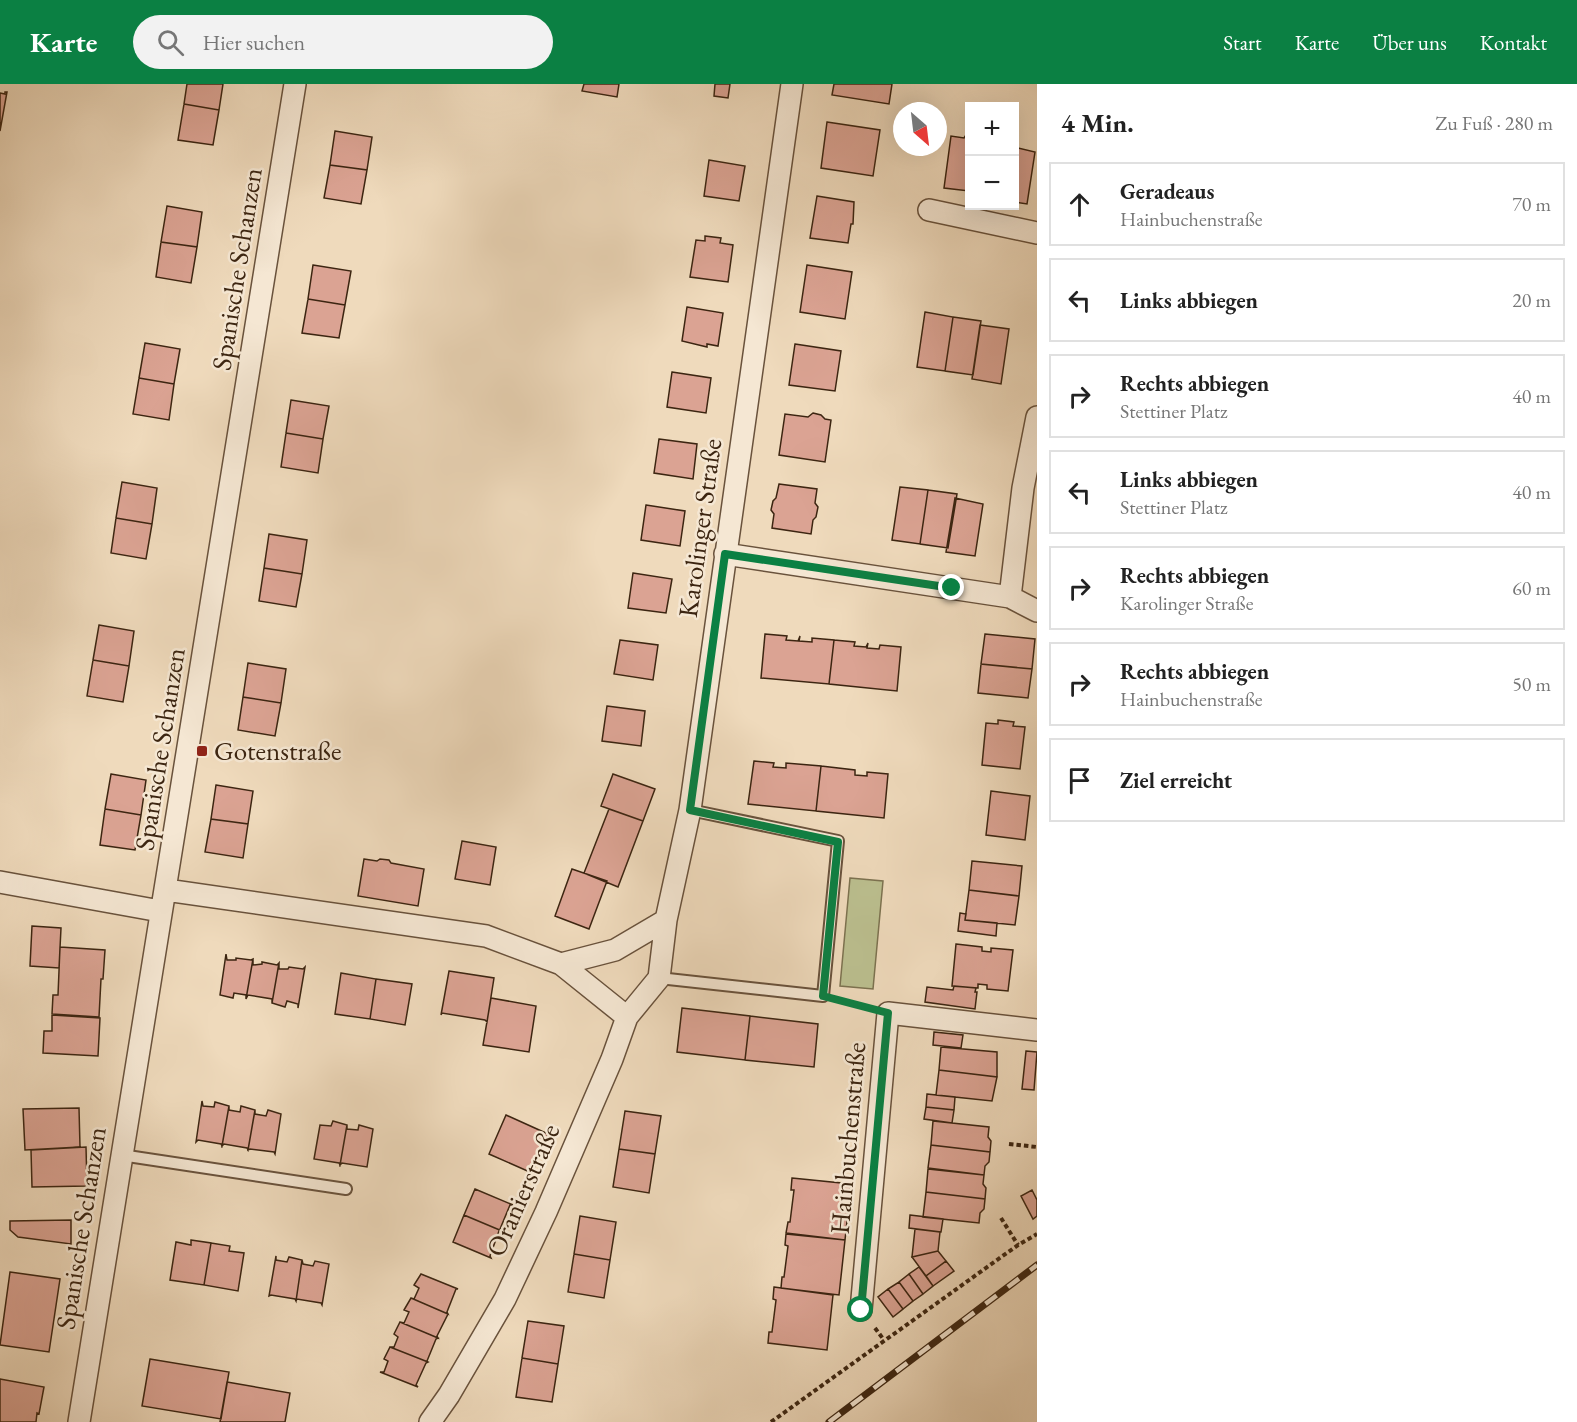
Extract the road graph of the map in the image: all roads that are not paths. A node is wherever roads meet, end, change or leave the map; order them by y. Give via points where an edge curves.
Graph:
1 (295, 84) edge
2 (792, 84) edge
3 (929, 210) dead end
4 (1037, 233) edge
5 (1037, 417) edge
6 (725, 554) junction
7 (1010, 597) junction
8 (1037, 611) edge
9 (690, 810) junction
10 (0, 882) edge
11 (166, 890) junction
12 (160, 911) junction
13 (666, 920) junction
14 (561, 964) junction
15 (659, 978) junction
16 (627, 1017) junction
17 (1037, 1030) edge
18 (121, 1155) junction
19 (346, 1190) dead end
20 (861, 1310) dead end
21 (79, 1422) edge
22 (430, 1422) edge

1 - 11 street, Spanische Schanzen
2 - 6 street, Karolinger Straße
3 - 4 street
5 - 7 street via 1023,488
6 - 7 street
6 - 9 street, Karolinger Straße
7 - 8 street
9 - 13 street, Karolinger Straße
9 - 15 lane via 838,842 823,996
10 - 12 street
11 - 12 street, Spanische Schanzen
11 - 14 street via 486,936
12 - 18 street, Spanische Schanzen
13 - 14 street via 615,950
13 - 15 street, Karolinger Straße
14 - 16 street
15 - 16 street, Oranierstraße
16 - 22 street, Oranierstraße via 505,1299
17 - 20 street, Hainbuchenstraße via 888,1013
18 - 19 lane
18 - 21 street, Spanische Schanzen

